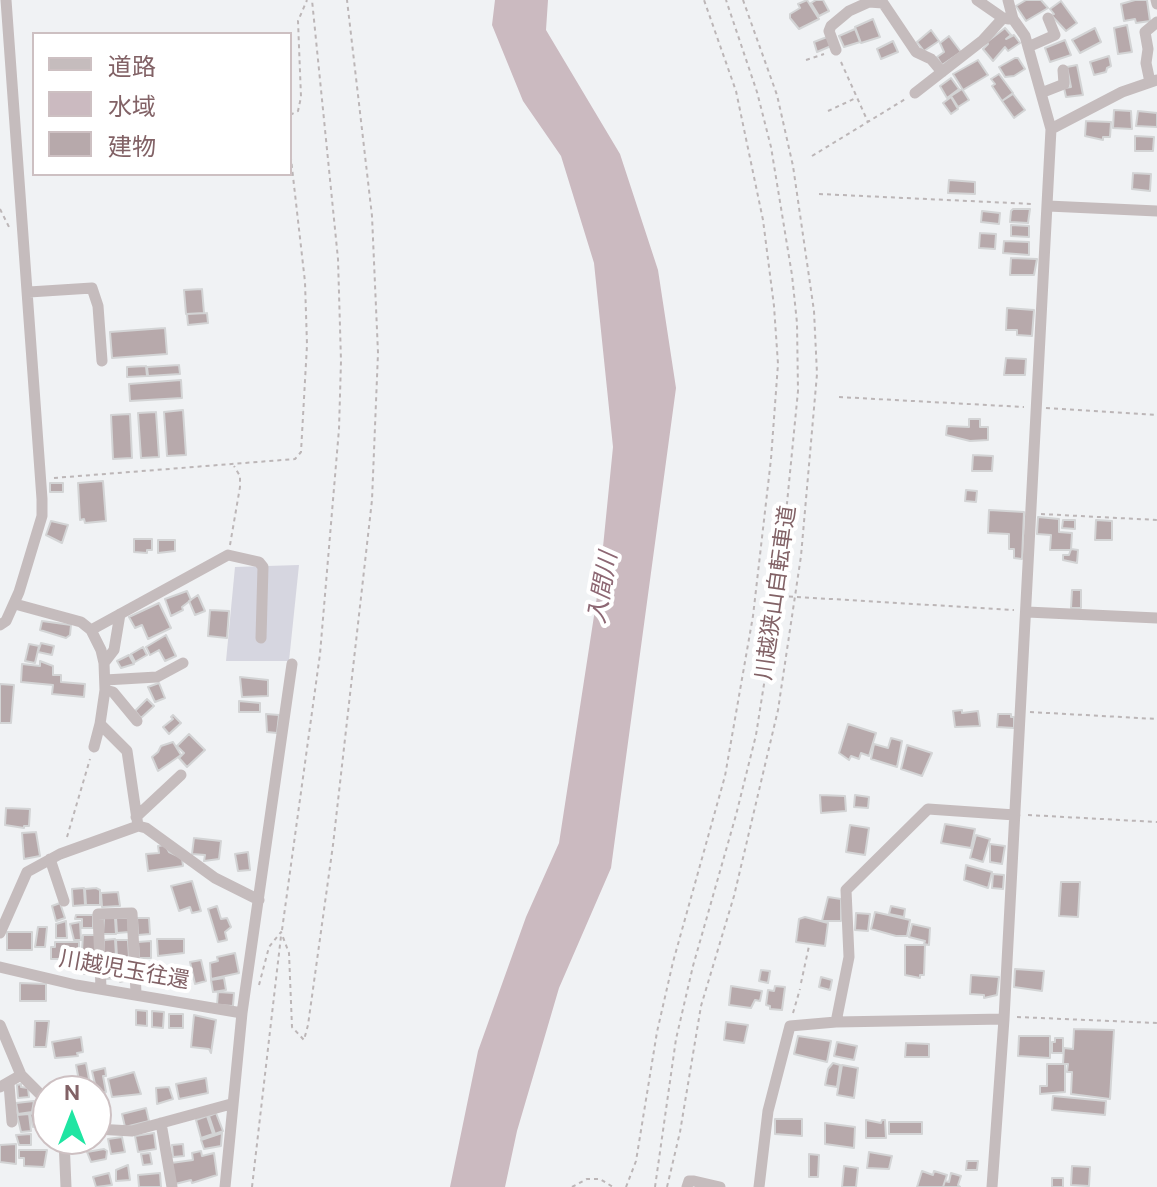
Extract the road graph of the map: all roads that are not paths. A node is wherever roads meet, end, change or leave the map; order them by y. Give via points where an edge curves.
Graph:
1 (6, 0) edge
2 (977, 0) edge
3 (1008, 0) edge
4 (868, 1) edge
5 (1008, 18) junction
6 (1048, 18) dead end
7 (1157, 22) edge
8 (1028, 47) junction
9 (836, 50) road end
10 (1063, 70) dead end
11 (942, 72) junction
12 (1153, 81) edge
13 (915, 93) road end
14 (1041, 93) junction
15 (1051, 129) junction
16 (1048, 206) junction
17 (1157, 211) edge
18 (29, 292) junction
19 (102, 361) dead end
20 (15, 604) junction
21 (1027, 612) junction
22 (120, 614) junction
23 (1157, 618) edge
24 (0, 625) edge
25 (91, 630) junction
26 (261, 638) dead end
27 (104, 663) junction
28 (183, 663) dead end
29 (292, 664) dead end
30 (105, 685) junction
31 (137, 721) dead end
32 (100, 724) junction
33 (94, 747) road end
34 (181, 775) dead end
35 (1015, 815) junction
36 (137, 821) junction
37 (54, 857) junction
38 (259, 900) junction
39 (64, 901) dead end
40 (0, 933) edge
41 (0, 967) edge
42 (101, 988) junction
43 (136, 993) junction
44 (242, 1013) junction
45 (1004, 1019) junction
46 (836, 1022) junction
47 (0, 1025) edge
48 (21, 1075) junction
49 (5, 1086) edge
50 (32, 1086) edge
51 (231, 1104) junction
52 (12, 1122) dead end
53 (161, 1123) junction
54 (112, 1130) edge
55 (65, 1155) edge
56 (66, 1187) edge
57 (172, 1187) edge
58 (225, 1187) edge
59 (687, 1187) edge
60 (720, 1187) edge
61 (759, 1187) edge
62 (992, 1187) edge

1 - 18 street
2 - 5 street
3 - 5 street
4 - 9 street via 831,26
4 - 11 street via 883,3 916,52
5 - 8 street
5 - 11 street
6 - 8 street via 1055,35
7 - 12 street via 1145,32 1146,63
8 - 14 street
10 - 14 street via 1064,84
11 - 13 street
12 - 15 street
14 - 15 street
15 - 16 street
16 - 17 street
16 - 21 street
18 - 19 street via 92,288
18 - 20 street via 42,516
20 - 24 street
20 - 25 street via 81,622
21 - 23 street
21 - 35 street
22 - 25 street
22 - 26 street via 228,555 263,567
22 - 27 street via 114,650
25 - 27 street
27 - 30 street
28 - 30 street via 157,677
29 - 38 street
30 - 31 street
30 - 32 street
32 - 33 street
32 - 36 street via 127,751
34 - 36 street
35 - 45 street
35 - 46 street via 928,809 846,890 849,957
36 - 37 street
36 - 38 street via 215,878
37 - 39 street
37 - 40 street via 27,872
38 - 44 street
41 - 42 street, 川越児玉往還
42 - 43 street, 川越児玉往還
42 - 43 street via 98,914 132,913
43 - 44 street, 川越児玉往還
44 - 51 street
45 - 46 street
45 - 62 street
46 - 61 street via 790,1026 768,1111
47 - 48 street
48 - 49 street
48 - 50 street
49 - 52 street
51 - 53 street
51 - 58 street
53 - 54 street
53 - 57 street
55 - 56 street
59 - 60 street via 689,1181

